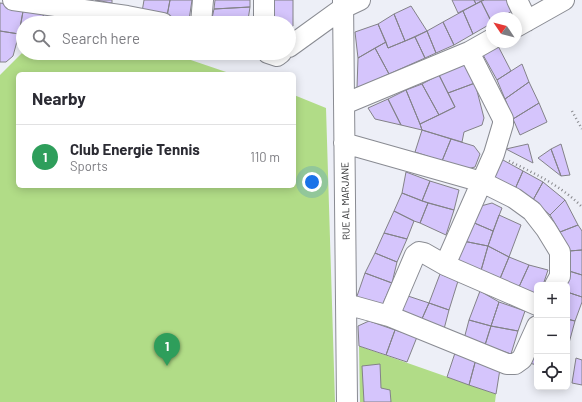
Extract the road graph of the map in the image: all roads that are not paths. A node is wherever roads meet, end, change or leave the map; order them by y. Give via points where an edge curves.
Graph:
1 (13, 0) edge
2 (203, 0) edge
3 (264, 0) edge
4 (517, 0) edge
5 (564, 0) edge
6 (348, 3) edge
7 (128, 8) edge
8 (520, 12) edge
9 (147, 16) edge
10 (202, 16) edge
11 (264, 16) edge
12 (522, 24) edge
13 (296, 42) edge
14 (486, 42) edge
15 (469, 52) junction
16 (344, 104) junction
17 (344, 142) junction
18 (482, 182) junction
19 (445, 265) junction
20 (557, 282) edge
21 (346, 304) junction
22 (534, 305) edge
23 (390, 316) junction
24 (534, 333) edge
25 (347, 402) edge

1 - 7 street
2 - 10 street
3 - 11 street
4 - 8 street
5 - 12 street
6 - 13 street
6 - 16 street, RUE AL MARJANE
7 - 9 street
14 - 15 street
15 - 16 street
15 - 18 street via 503,119 494,154
16 - 17 street, RUE AL MARJANE
17 - 18 street
17 - 21 street, RUE AL MARJANE
18 - 19 street
18 - 20 street via 532,210 560,252 560,276
19 - 22 street
19 - 23 street via 424,253 419,252 415,255
21 - 23 street
21 - 25 street, RUE AL MARJANE
23 - 24 street via 507,364 515,364 522,359

